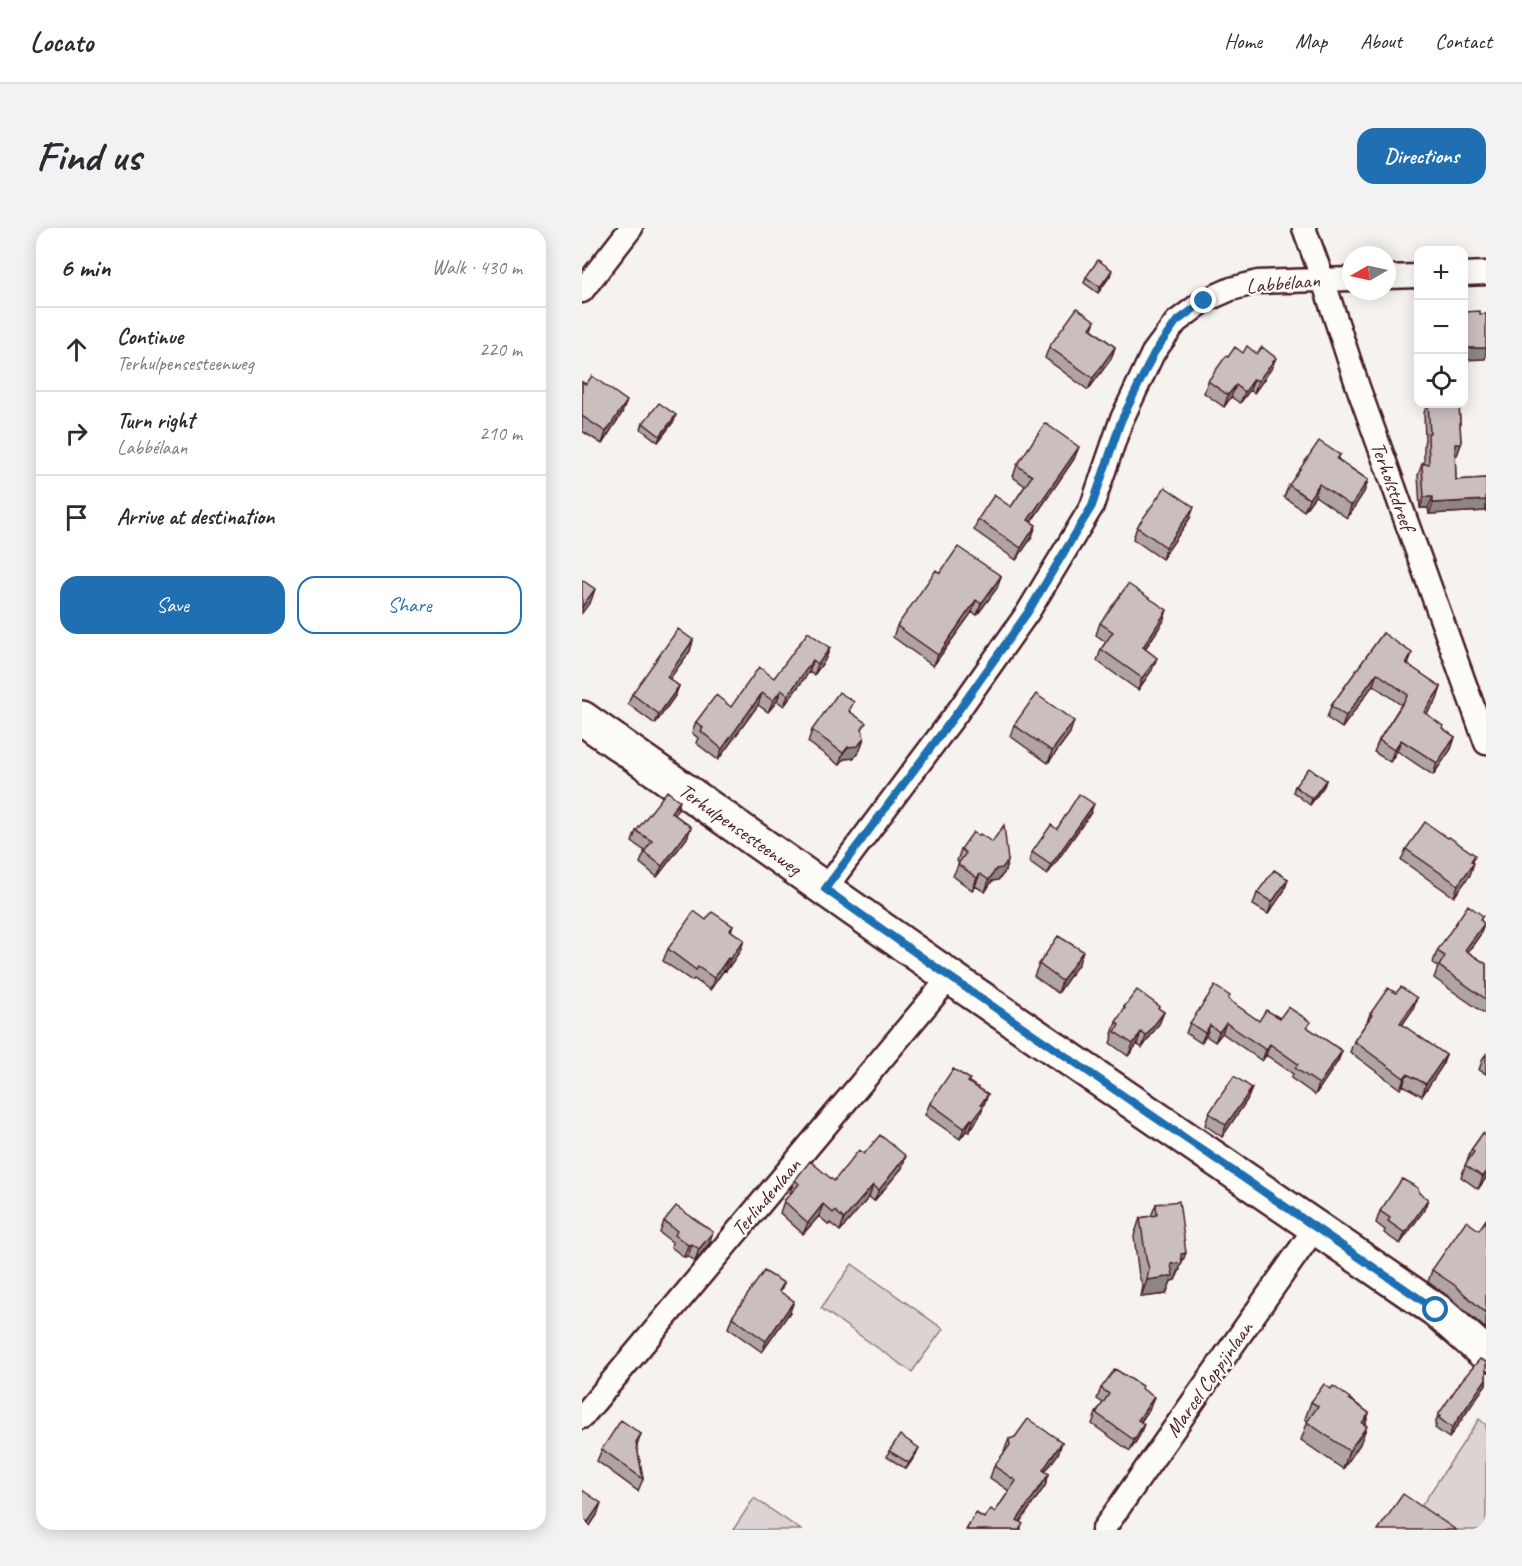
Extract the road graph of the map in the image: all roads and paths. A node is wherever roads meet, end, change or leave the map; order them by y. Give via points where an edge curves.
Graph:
1 (631, 228) edge
2 (1304, 228) edge
3 (1486, 273) edge
4 (1468, 274) edge
5 (1414, 276) edge
6 (1396, 277) edge
7 (1342, 279) edge
8 (1323, 280) junction
9 (582, 291) edge
10 (582, 718) edge
11 (1486, 743) edge
12 (825, 889) junction
13 (950, 977) junction
14 (1315, 1228) junction
15 (1486, 1354) edge
16 (582, 1417) edge
17 (1103, 1530) edge

1 - 9 street
2 - 8 street, Terholstdreef
3 - 4 street
5 - 6 street
7 - 8 street, Labbélaan
8 - 11 street, Terholstdreef
8 - 12 street, Labbélaan via 1258,282 1231,289 1204,301 1176,322 1154,353 1121,421 1092,506 1028,612
10 - 12 main road, Terhulpensesteenweg
12 - 13 main road, Terhulpensesteenweg
13 - 14 main road, Terhulpensesteenweg
13 - 16 street, Terlindenlaan
14 - 15 main road, Terhulpensesteenweg via 1436,1310
14 - 17 street, Marcel Coppijnlaan

